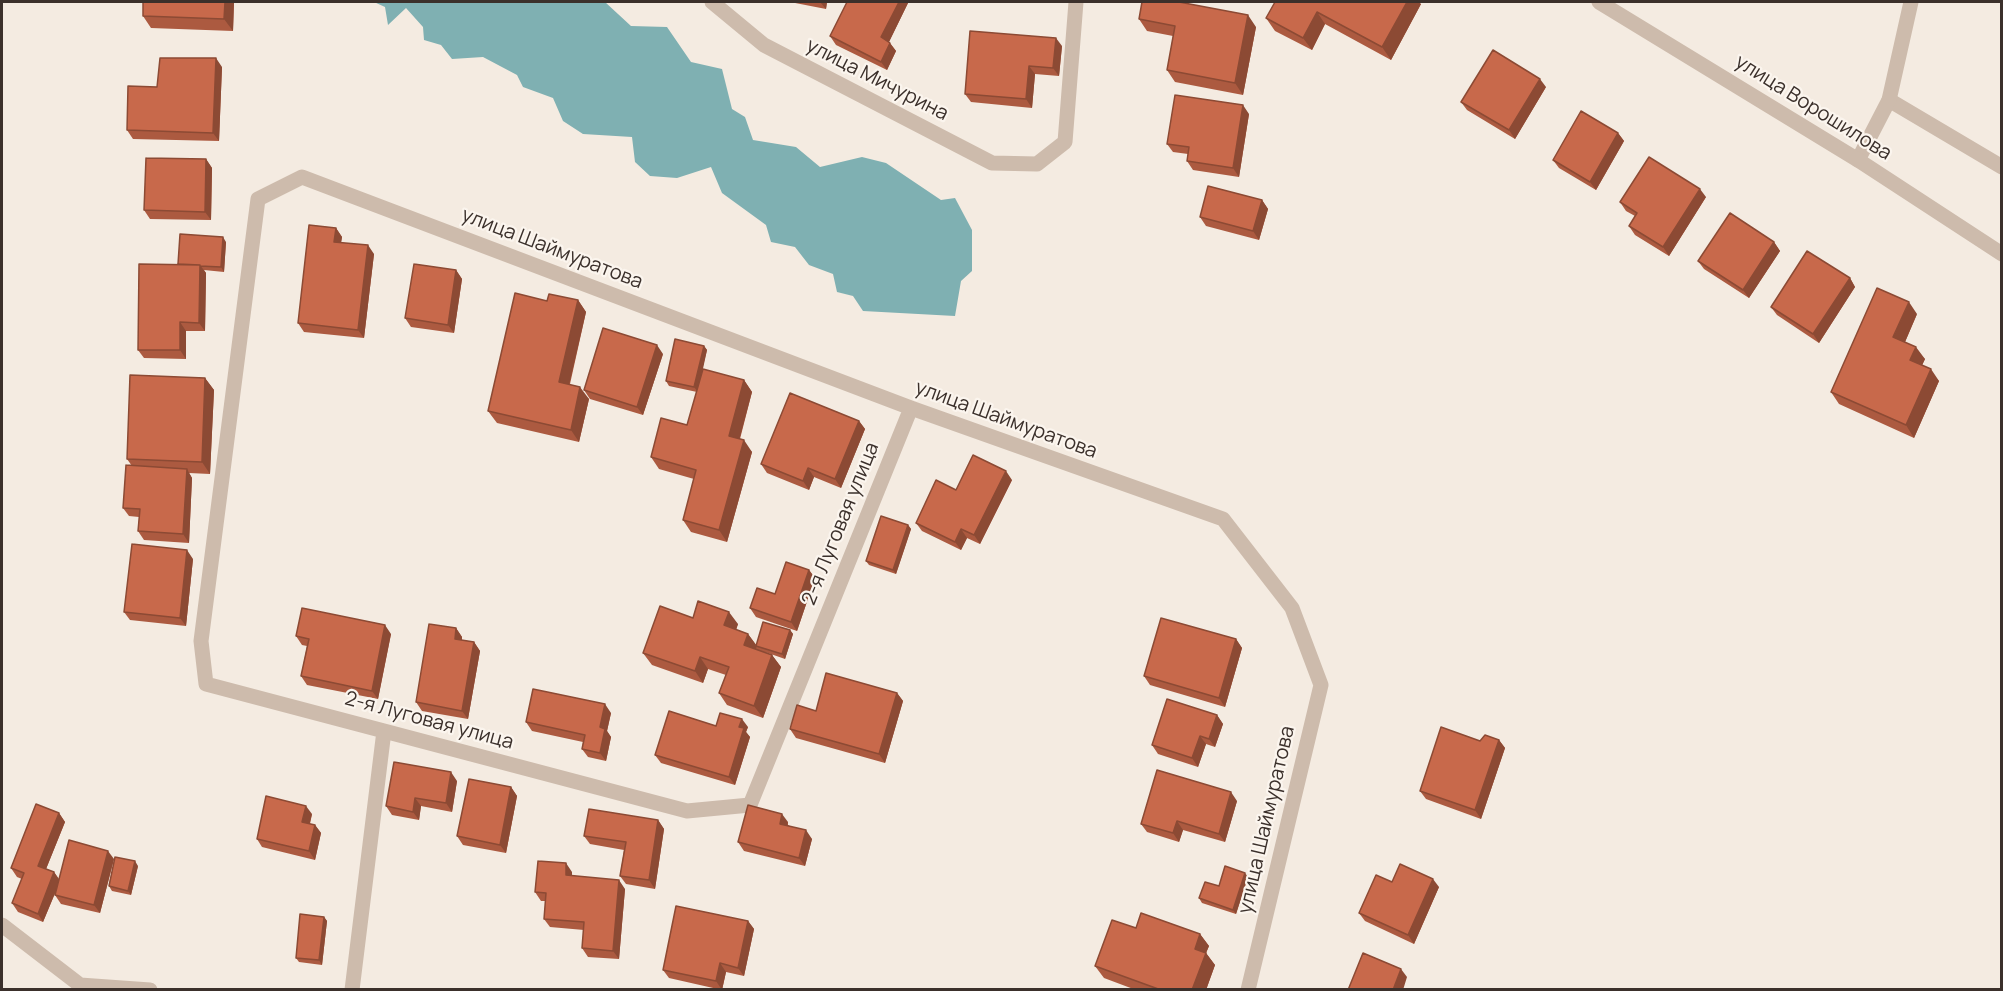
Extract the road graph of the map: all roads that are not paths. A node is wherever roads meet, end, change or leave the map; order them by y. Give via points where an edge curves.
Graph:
1 (712, 2) edge
2 (1076, 2) edge
3 (1599, 2) edge
4 (1911, 2) edge
5 (1889, 100) junction
6 (1858, 160) junction
7 (2001, 166) edge
8 (302, 177) joint
9 (2001, 254) edge
10 (911, 408) junction
11 (384, 731) junction
12 (2, 925) edge
13 (150, 990) edge
14 (352, 990) edge
15 (1248, 990) edge

1 - 2 street, улица Мичурина via 764,45 992,163 1037,164 1065,142
3 - 6 street, улица Ворошилова
4 - 5 street
5 - 6 street
5 - 7 street
6 - 9 street, улица Ворошилова
8 - 10 street, улица Шаймуратова
8 - 11 street, 2-я Луговая улица via 258,199 201,641 206,684
10 - 11 street, 2-я Луговая улица via 750,805 687,811
10 - 15 street, улица Шаймуратова via 1223,519 1292,608 1321,685
11 - 14 street
12 - 13 street via 80,985

